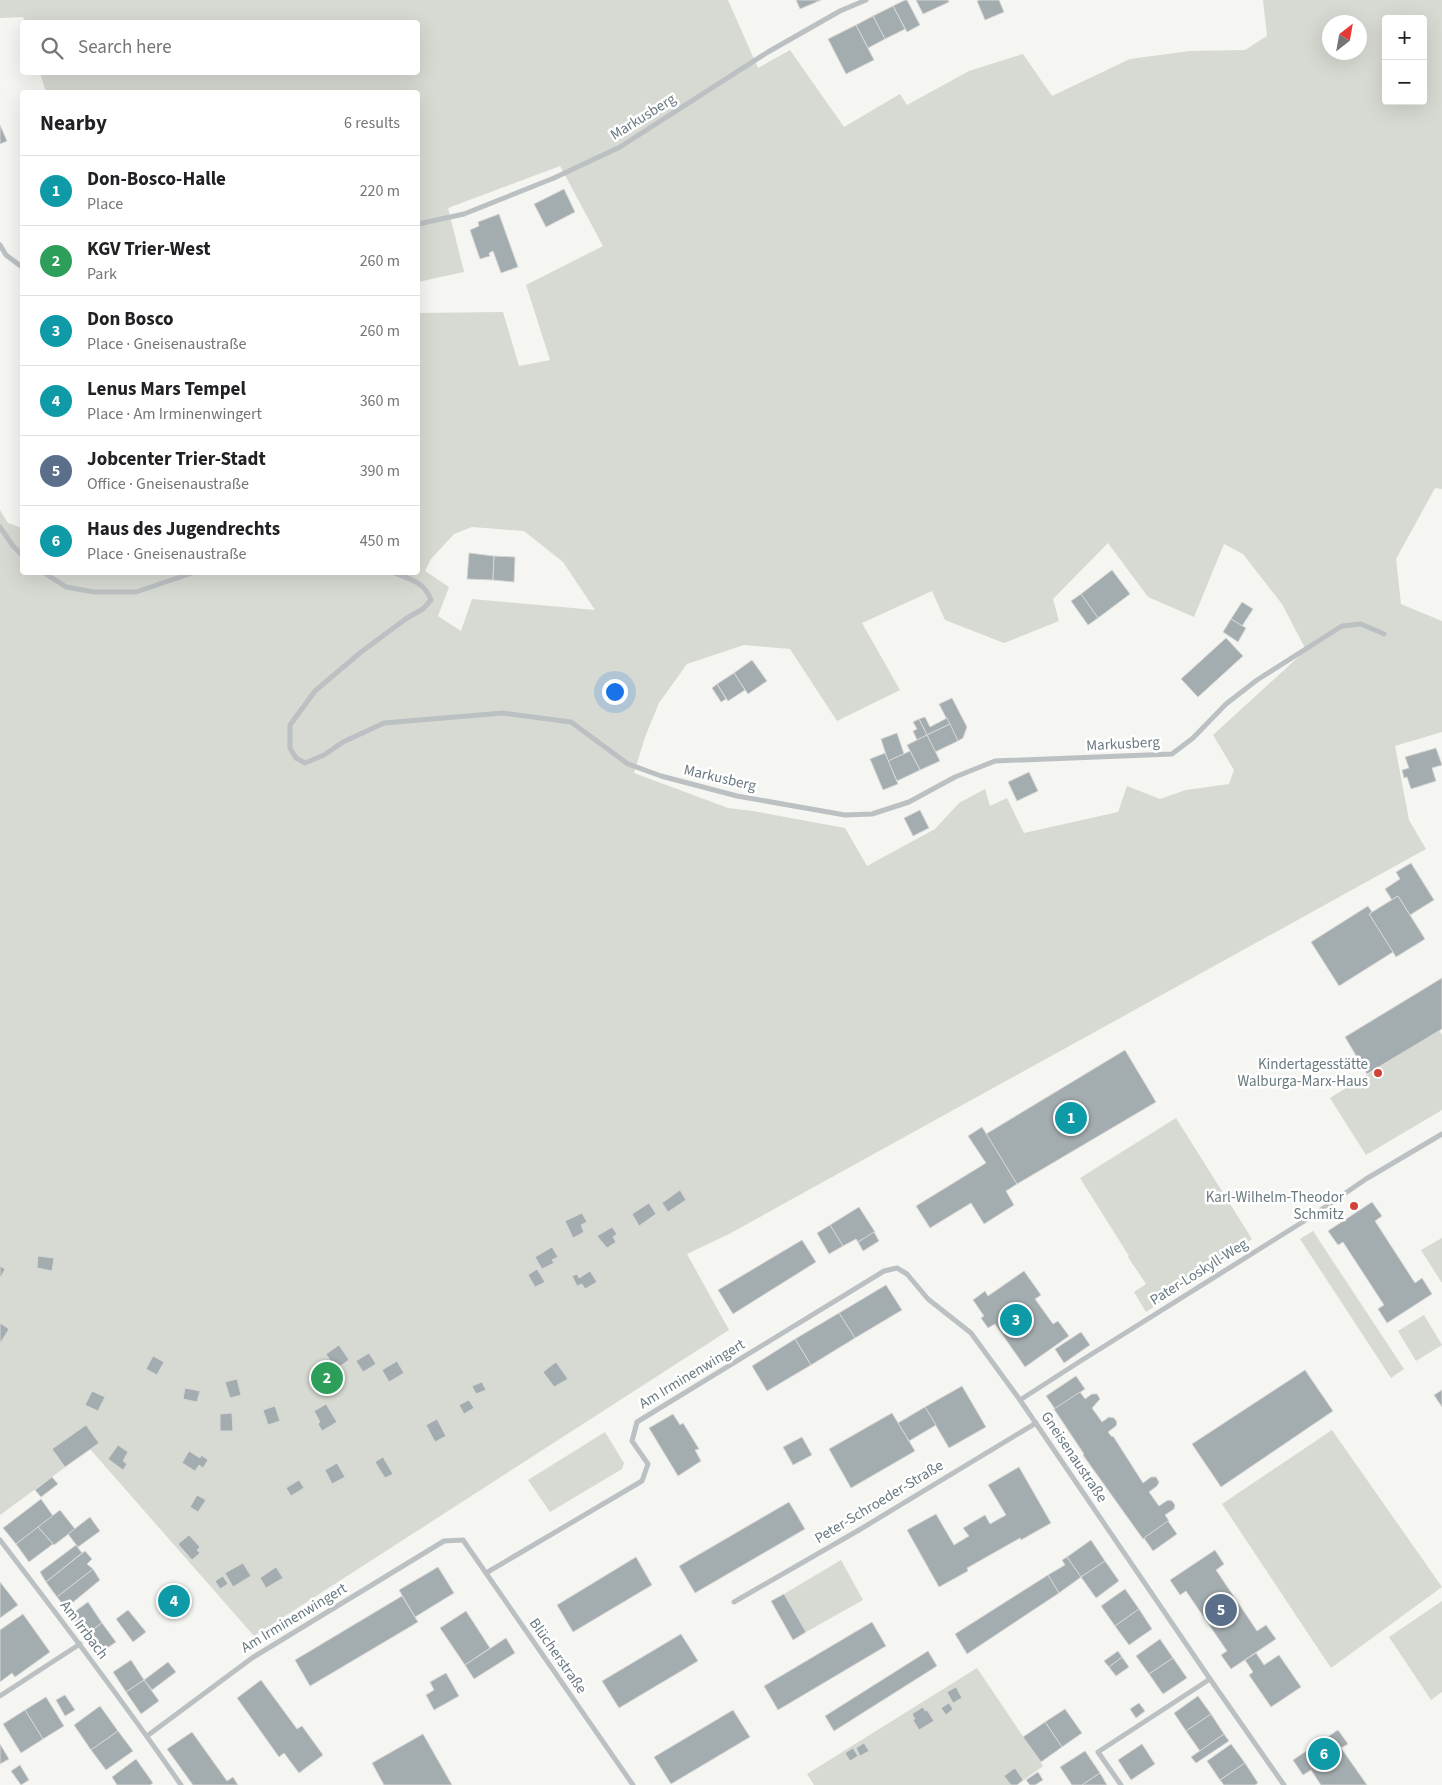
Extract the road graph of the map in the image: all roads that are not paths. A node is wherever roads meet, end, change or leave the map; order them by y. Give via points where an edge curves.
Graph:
1 (866, 0) edge
2 (420, 224) edge
3 (0, 245) edge
4 (20, 266) edge
5 (0, 527) edge
6 (20, 553) edge
7 (48, 575) edge
8 (186, 575) edge
9 (399, 575) edge
10 (1384, 634) dead end
11 (1442, 1134) edge
12 (897, 1268) joint
13 (1020, 1400) junction
14 (1036, 1423) junction
15 (0, 1540) edge
16 (463, 1540) joint
17 (486, 1573) junction
18 (734, 1602) dead end
19 (80, 1644) junction
20 (1210, 1679) junction
21 (0, 1696) edge
22 (147, 1736) junction
23 (181, 1785) edge
24 (633, 1785) edge
25 (1121, 1785) edge
26 (1284, 1785) edge

1 - 2 street, Markusberg via 768,52 620,147 464,214
3 - 4 street via 6,255
5 - 6 street
7 - 8 street via 66,587 94,592 136,592
9 - 10 street, Markusberg via 421,584 428,590 431,600 361,652 315,692 290,725 290,748 304,763 384,723 503,712 571,722 628,764 661,776 737,796 845,816 872,814 909,802 955,777 995,762 1172,754 1257,680 1342,626 1361,624
11 - 13 street, Pater-Loskyll-Weg
12 - 13 street, Gneisenaustraße via 907,1274 928,1300 971,1333
12 - 17 street, Am Irminenwingert via 884,1271 637,1422 632,1441 648,1464 642,1481
13 - 14 street, Gneisenaustraße
14 - 18 street, Peter-Schroeder-Straße
14 - 20 street, Gneisenaustraße
15 - 19 street, Am Irrbach
16 - 17 street, Blücherstraße
16 - 22 street, Am Irminenwingert via 444,1541 252,1658
17 - 24 street, Blücherstraße
19 - 21 street
19 - 22 street, Am Irrbach
20 - 25 street via 1098,1752
20 - 26 street, Gneisenaustraße
22 - 23 street, Am Irrbach

